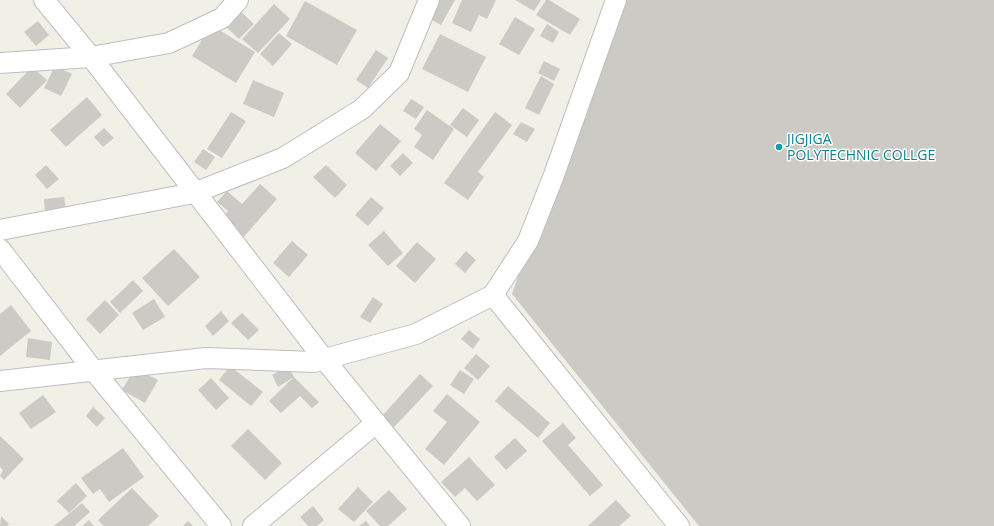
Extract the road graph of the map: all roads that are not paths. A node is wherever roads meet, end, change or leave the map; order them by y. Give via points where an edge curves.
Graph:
1 (44, 0) edge
2 (238, 0) edge
3 (429, 0) edge
4 (616, 0) edge
5 (91, 57) junction
6 (0, 63) edge
7 (194, 193) junction
8 (0, 230) edge
9 (0, 249) edge
10 (493, 295) junction
11 (324, 359) junction
12 (94, 371) junction
13 (0, 381) edge
14 (376, 422) junction
15 (221, 526) edge
16 (253, 526) edge
17 (460, 526) edge
18 (679, 526) edge

1 - 5 street
2 - 5 street via 222,18 169,43
3 - 7 street via 399,73 362,109 283,158
4 - 10 street via 554,176 528,241
5 - 6 street
5 - 7 street
7 - 8 street
7 - 11 street
9 - 12 street
10 - 11 street via 416,334
10 - 18 street
11 - 12 street via 314,362 206,358
11 - 14 street
12 - 13 street
12 - 15 street
14 - 16 street
14 - 17 street

